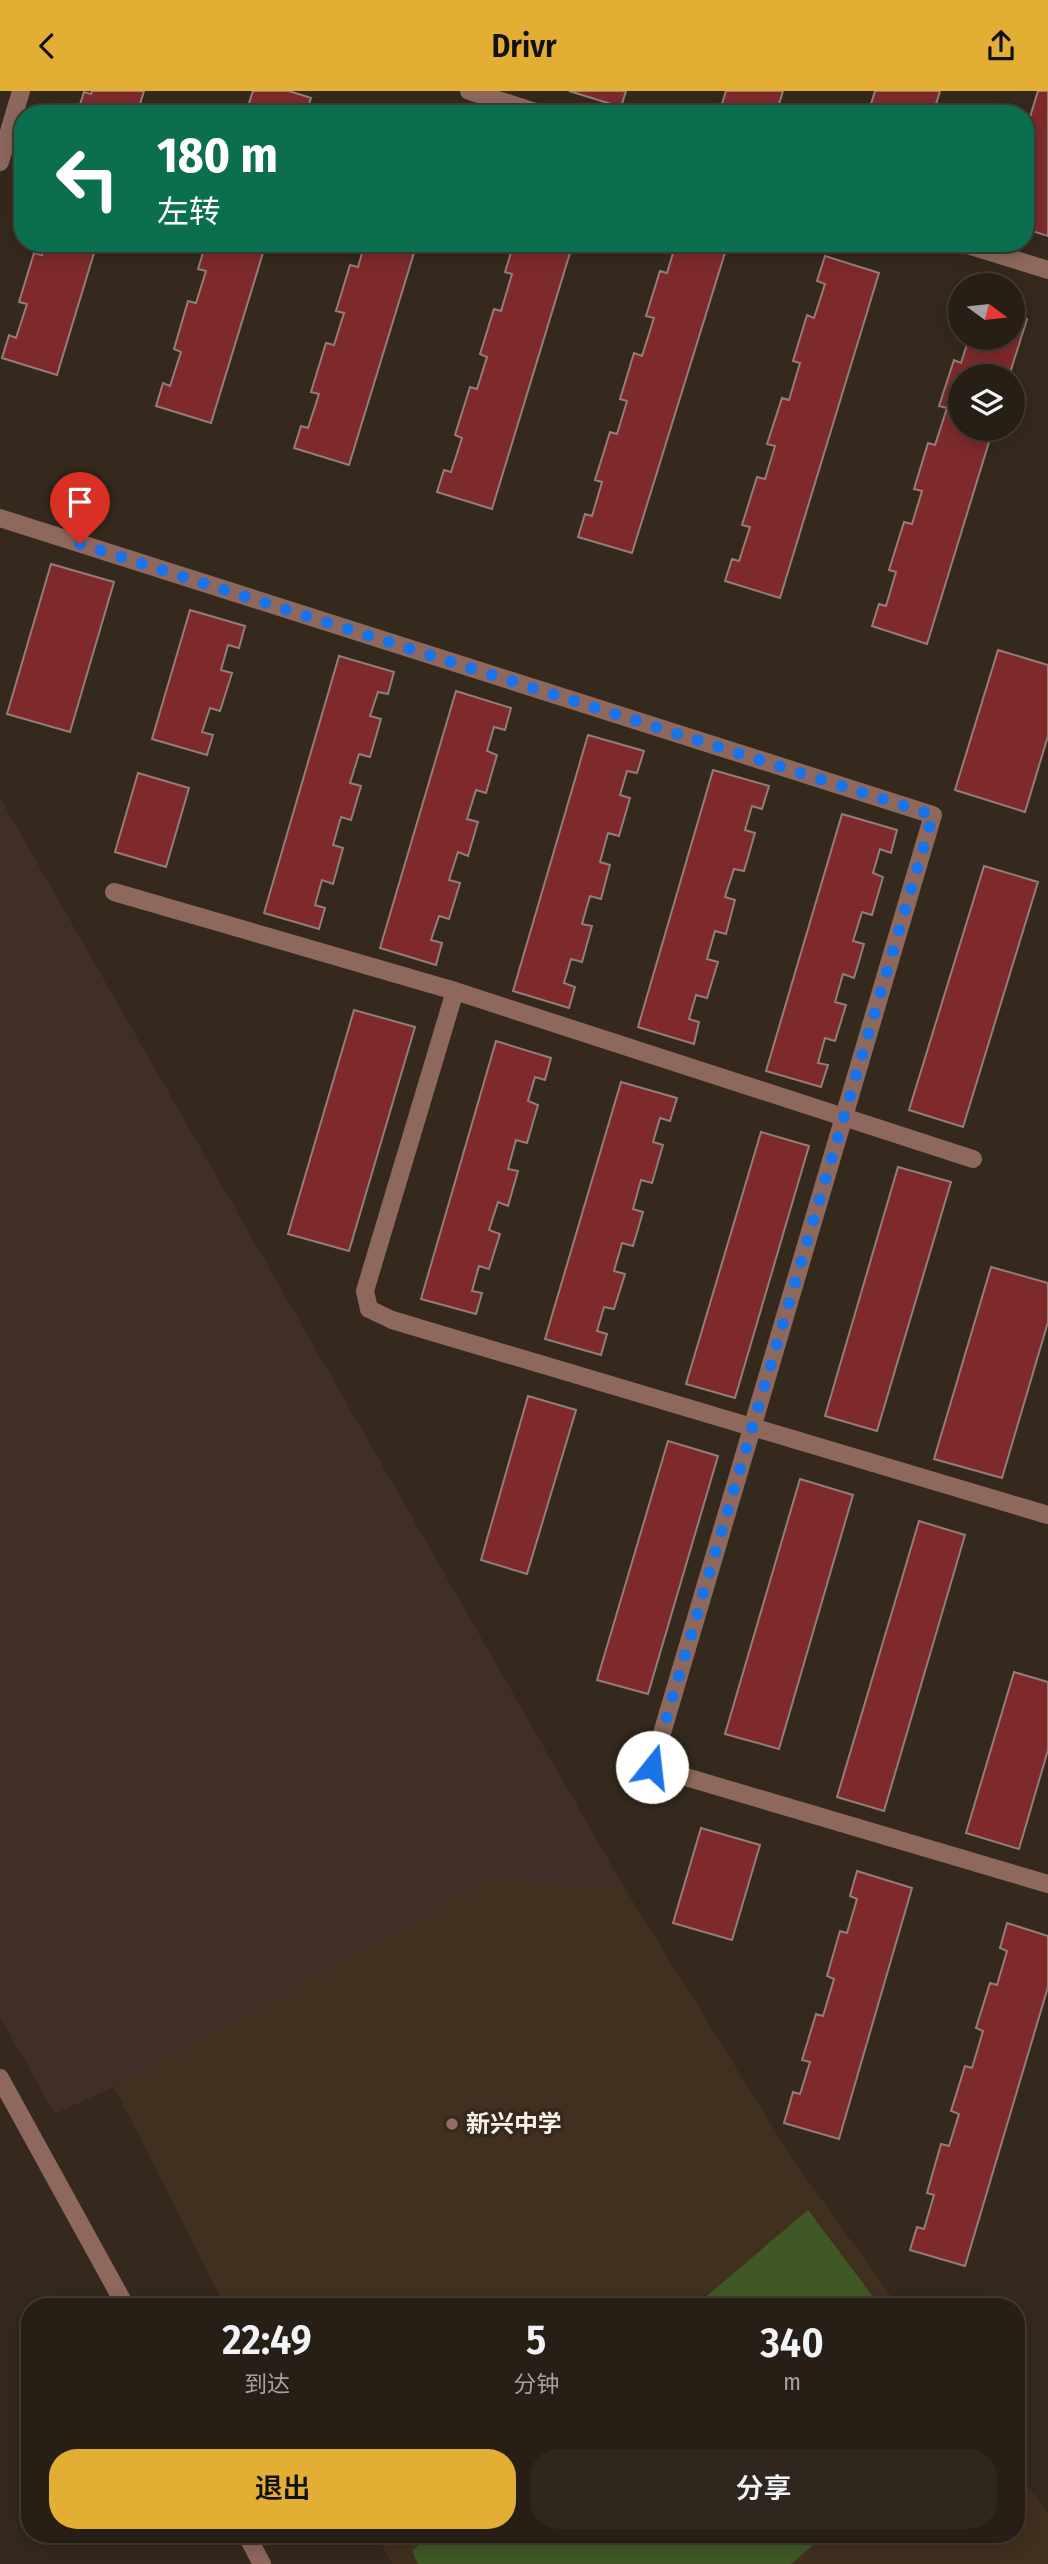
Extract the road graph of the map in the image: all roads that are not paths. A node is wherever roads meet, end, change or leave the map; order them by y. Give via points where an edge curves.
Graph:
1 (469, 91) edge
2 (513, 105) edge
3 (14, 115) edge
4 (0, 162) edge
5 (990, 252) edge
6 (1048, 270) edge
7 (0, 518) edge
8 (114, 892) dead end
9 (455, 991) junction
10 (844, 1117) junction
11 (973, 1159) dead end
12 (752, 1427) junction
13 (1048, 1515) edge
14 (1048, 1884) edge
15 (0, 2078) edge
16 (121, 2298) edge
17 (251, 2543) edge
18 (262, 2564) edge

1 - 2 street
3 - 4 street
5 - 6 street
7 - 10 street via 933,815
8 - 9 street
9 - 10 street
9 - 12 street via 365,1291 369,1309 392,1320
10 - 11 street
10 - 12 street
12 - 13 street
12 - 14 street via 652,1767
15 - 16 street
17 - 18 street

